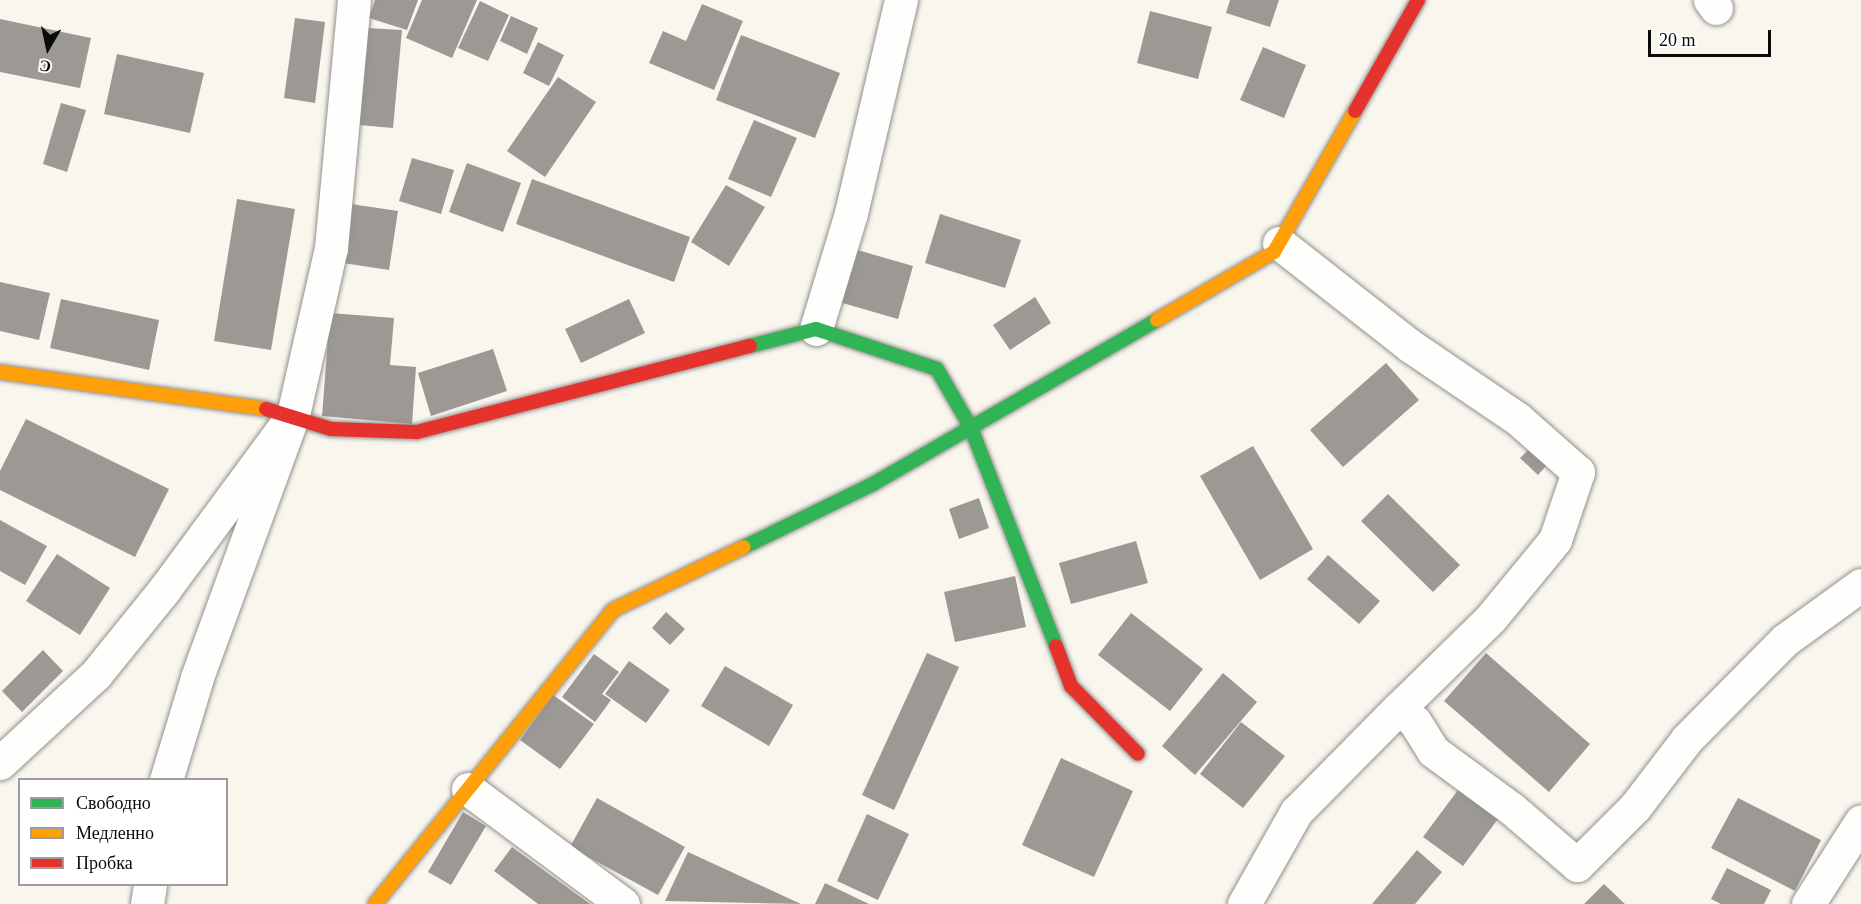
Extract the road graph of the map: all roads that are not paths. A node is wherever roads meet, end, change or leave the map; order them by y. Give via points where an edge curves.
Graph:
1 (354, 0) edge
2 (901, 0) edge
3 (1418, 0) edge
4 (1279, 243) junction
5 (816, 329) junction
6 (0, 372) edge
7 (293, 415) junction
8 (971, 428) junction
9 (1861, 585) edge
10 (1398, 708) junction
11 (1138, 754) dead end
12 (0, 763) edge
13 (167, 778) edge
14 (468, 789) junction
15 (1861, 821) edge
16 (150, 886) edge
17 (147, 904) edge
18 (375, 904) edge
19 (623, 904) edge
20 (1244, 904) edge
21 (1808, 904) edge

1 - 7 street via 331,248
2 - 5 street via 851,213
3 - 4 street
4 - 8 street via 1274,252
4 - 10 street via 1409,345 1518,419 1578,472 1555,540 1491,618
5 - 7 street via 417,432 331,429
5 - 8 street via 938,369
6 - 7 street via 254,405
7 - 12 street via 164,590 96,674
7 - 13 street via 197,678
8 - 11 street via 1071,686
8 - 14 street via 873,484 613,610
9 - 10 street via 1785,640 1687,739 1635,807 1577,865 1512,809 1433,751 1415,722
10 - 20 street via 1296,812
14 - 18 street
14 - 19 street
15 - 21 street
16 - 17 street

